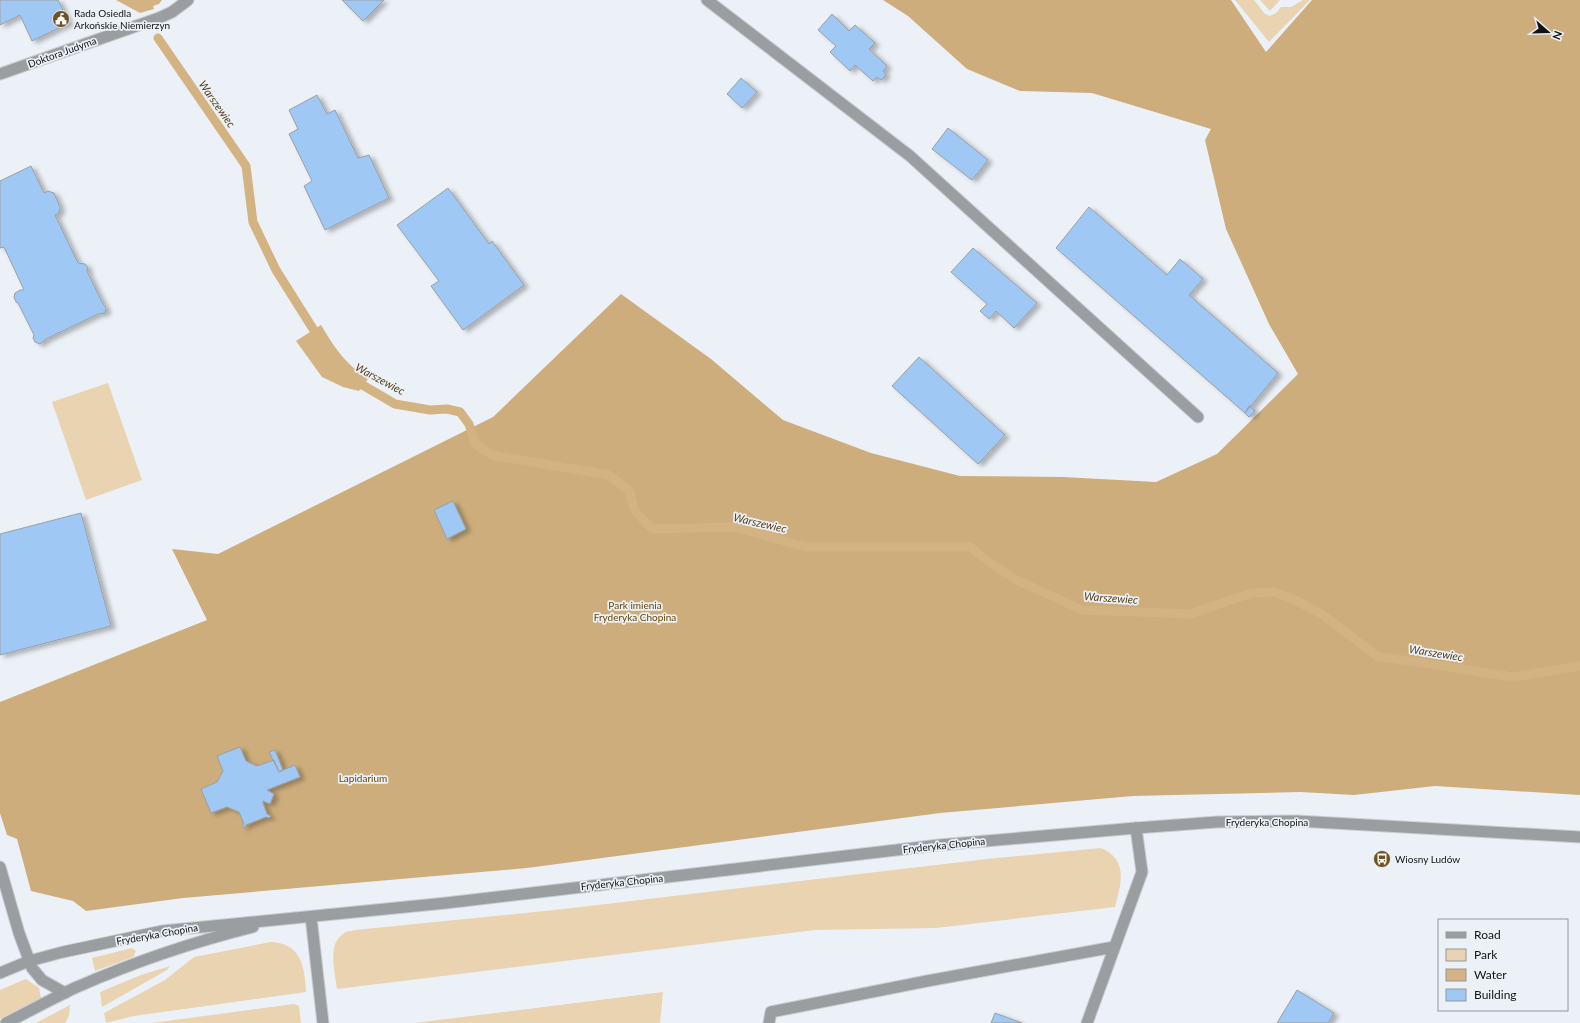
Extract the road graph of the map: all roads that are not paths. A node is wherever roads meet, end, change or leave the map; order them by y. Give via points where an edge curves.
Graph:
1 (188, 0) edge
2 (707, 0) edge
3 (0, 74) edge
4 (1198, 417) dead end
5 (1136, 828) junction
6 (1580, 837) edge
7 (0, 867) edge
8 (311, 917) junction
9 (1114, 947) junction
10 (29, 961) junction
11 (0, 973) edge
12 (65, 993) junction
13 (6, 1023) edge
14 (323, 1023) edge
15 (769, 1023) edge
16 (1087, 1023) edge

1 - 3 street, Doktora Judyma via 159,18
2 - 4 street via 910,156
5 - 6 street, Fryderyka Chopina via 1217,822 1296,821
5 - 8 street, Fryderyka Chopina via 939,845 741,870
5 - 9 street via 1142,872
7 - 10 street
8 - 10 street, Fryderyka Chopina via 162,931
8 - 12 street, Fryderyka Chopina via 199,941 111,973
8 - 14 street
9 - 15 street via 771,1012
9 - 16 street
10 - 11 street, Fryderyka Chopina
10 - 12 street via 42,980
12 - 13 street, Fryderyka Chopina

